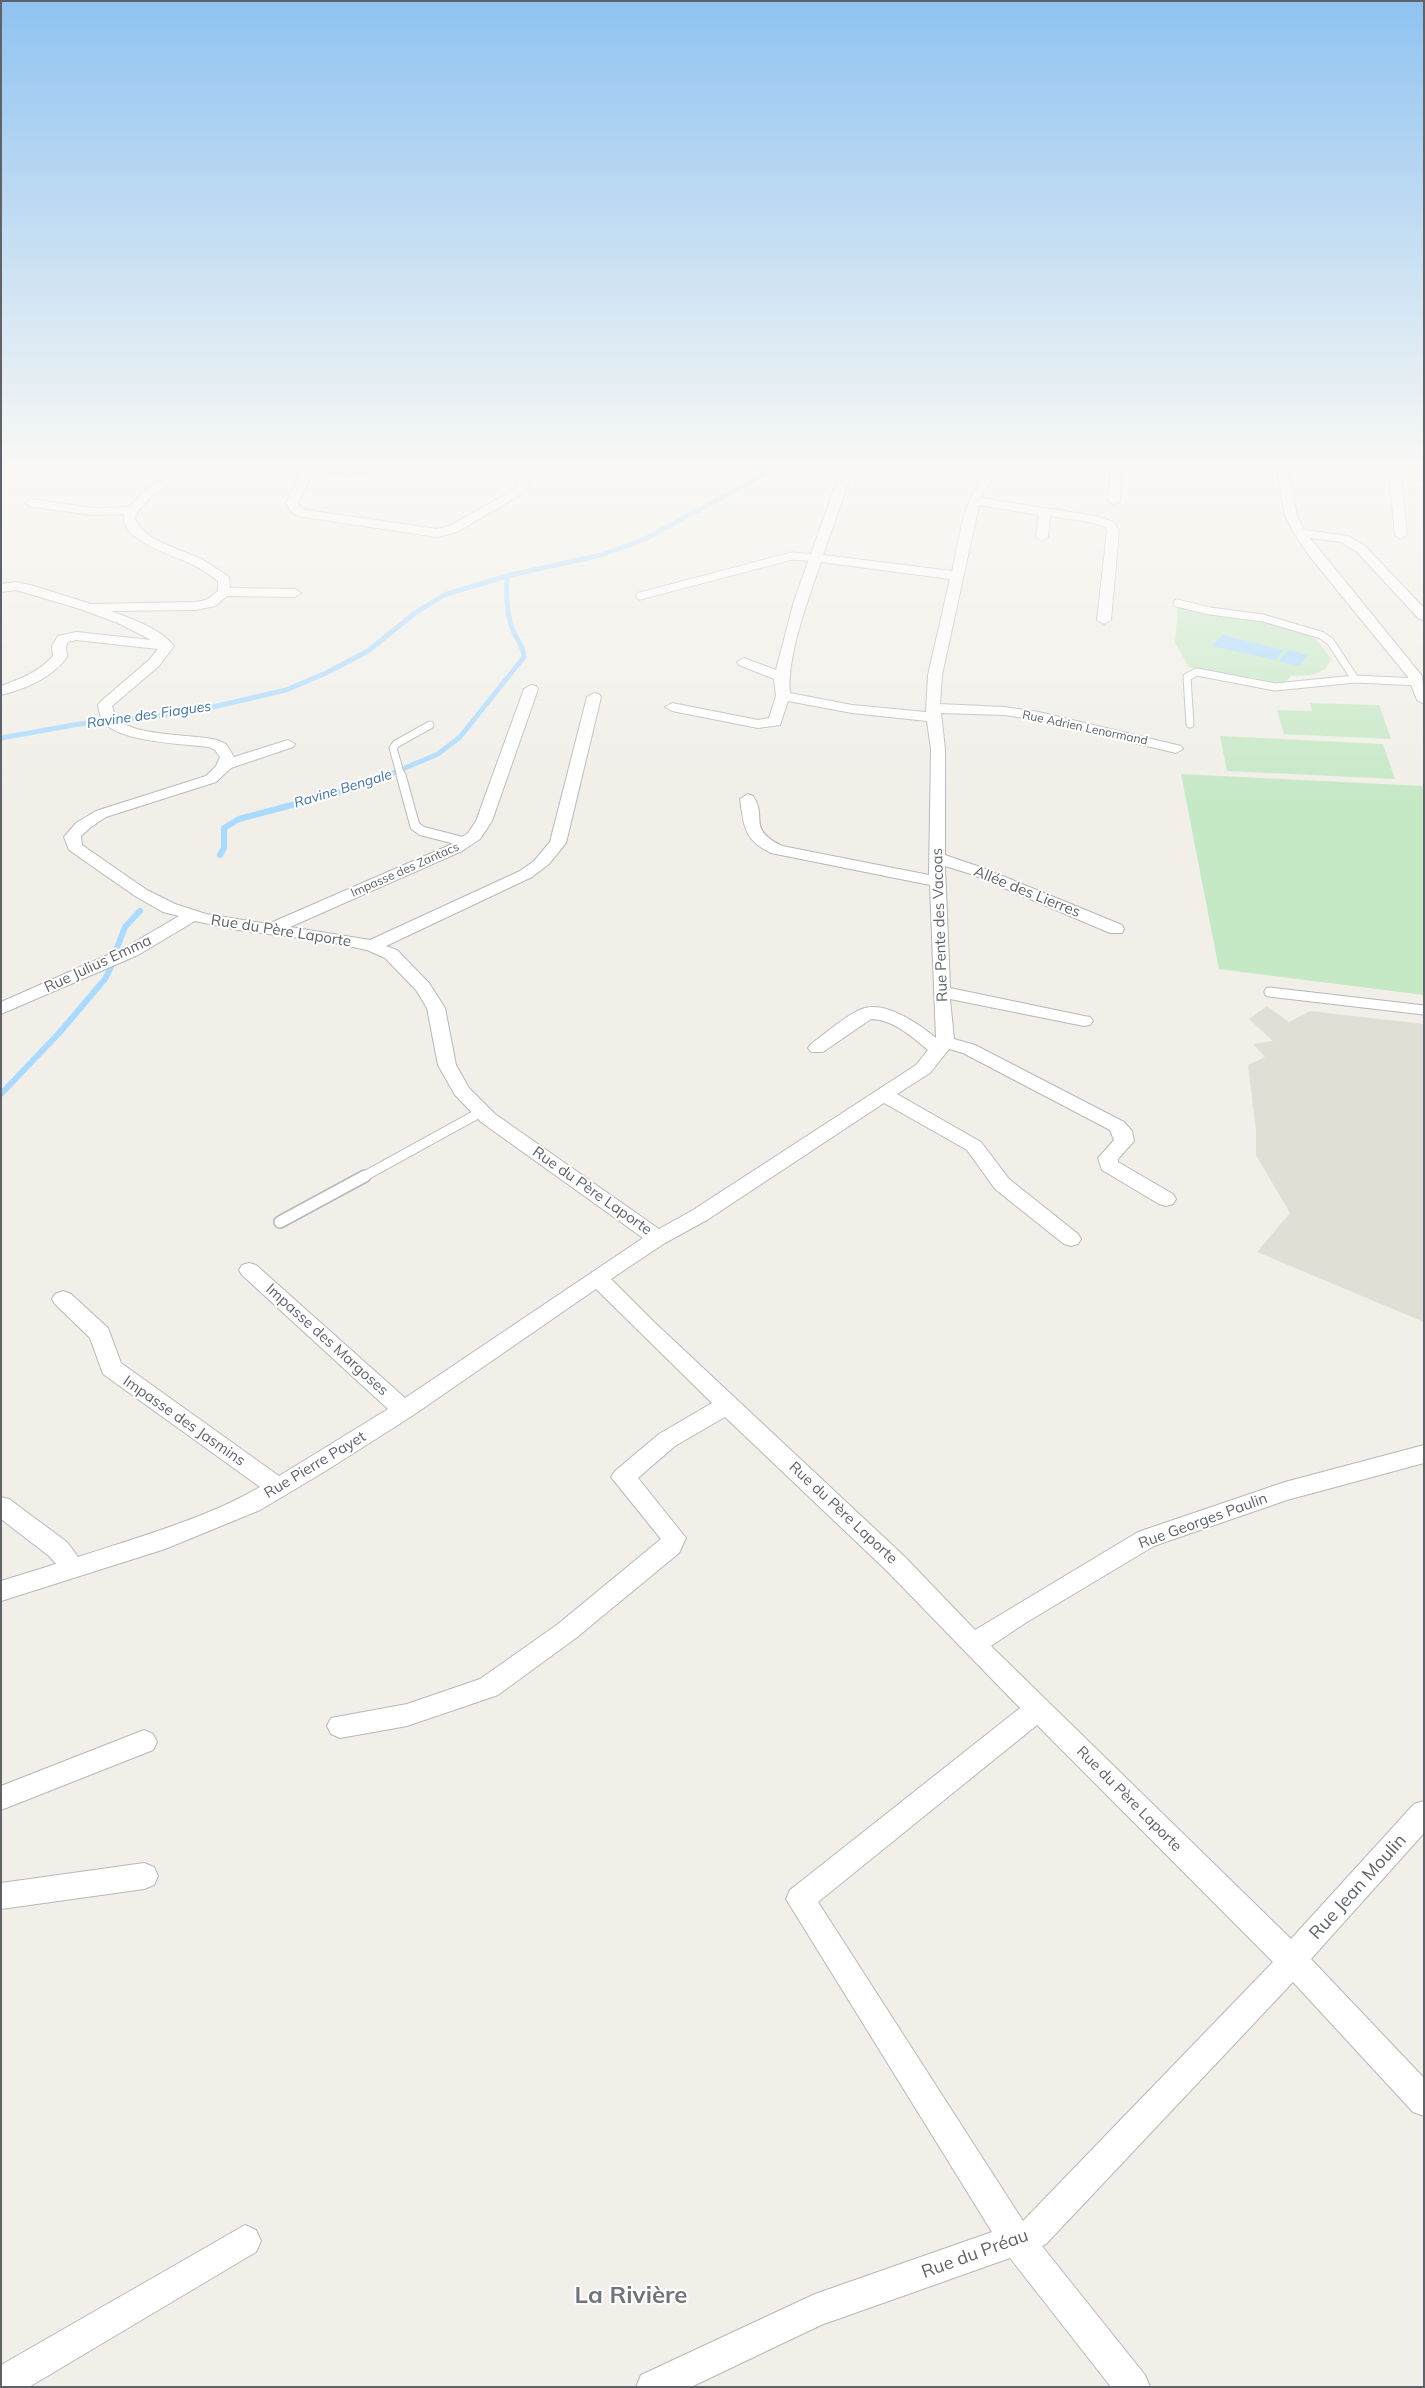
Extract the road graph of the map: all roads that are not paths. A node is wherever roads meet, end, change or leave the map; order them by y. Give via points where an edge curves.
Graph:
1 (224, 581) edge
2 (696, 581) edge
3 (808, 581) edge
4 (957, 581) edge
5 (1108, 581) edge
6 (1336, 581) edge
7 (1392, 581) edge
8 (1, 588) edge
9 (224, 592) junction
10 (295, 593) dead end
11 (640, 596) dead end
12 (1177, 603) dead end
13 (88, 608) junction
14 (1424, 616) edge
15 (1104, 620) dead end
16 (166, 646) junction
17 (744, 662) dead end
18 (781, 677) junction
19 (1355, 679) junction
20 (1422, 688) edge
21 (531, 689) dead end
22 (1, 691) edge
23 (594, 696) dead end
24 (783, 696) junction
25 (672, 707) dead end
26 (933, 713) junction
27 (1190, 724) dead end
28 (430, 725) dead end
29 (288, 744) dead end
30 (1176, 749) dead end
31 (224, 765) junction
32 (748, 799) dead end
33 (465, 842) junction
34 (937, 858) junction
35 (938, 882) junction
36 (193, 915) junction
37 (273, 928) junction
38 (1116, 929) dead end
39 (372, 946) junction
40 (941, 992) junction
41 (1269, 992) dead end
42 (1, 1008) edge
43 (1424, 1010) edge
44 (1084, 1021) dead end
45 (942, 1046) junction
46 (817, 1048) dead end
47 (884, 1095) junction
48 (481, 1112) junction
49 (1166, 1199) dead end
50 (280, 1222) dead end
51 (658, 1238) junction
52 (1071, 1239) dead end
53 (249, 1270) dead end
54 (597, 1278) junction
55 (63, 1298) dead end
56 (727, 1404) junction
57 (404, 1410) junction
58 (1424, 1454) edge
59 (279, 1488) junction
60 (1, 1506) edge
61 (74, 1569) junction
62 (1, 1591) edge
63 (973, 1645) junction
64 (1038, 1709) junction
65 (340, 1726) dead end
66 (144, 1742) dead end
67 (1, 1798) edge
68 (1424, 1813) edge
69 (144, 1876) dead end
70 (1, 1896) edge
71 (1292, 1960) junction
72 (1424, 2101) edge
73 (1016, 2240) junction
74 (246, 2241) dead end
75 (1, 2384) edge
76 (653, 2387) edge
77 (1133, 2387) edge

1 - 9 street
2 - 11 lane
3 - 18 street
4 - 26 street, Rue Pente des Vacoas via 936,675
5 - 15 street
6 - 20 street
7 - 14 street
8 - 13 street via 25,587
9 - 10 street
9 - 13 street via 210,603 184,608
12 - 19 lane via 1263,618 1321,635 1330,641
13 - 16 street via 140,628
16 - 22 street via 67,637 59,646 60,658 50,669
16 - 31 street via 155,664 116,692 106,705 109,719 125,730 148,736 212,743 221,747 227,756
17 - 18 street
18 - 24 street
19 - 20 lane
19 - 27 lane via 1275,687 1197,672 1187,677
21 - 33 street, Impasse des Zantacs via 484,820 474,836
23 - 39 street via 558,844 548,856 526,874
24 - 25 street via 775,722 765,725
24 - 26 street, Rue Adrien Lenormand via 852,710
26 - 30 street, Rue Adrien Lenormand via 1004,712 1039,716
26 - 34 street, Rue Pente des Vacoas via 938,749
28 - 33 lane via 393,748 415,826 422,831
29 - 31 street
31 - 36 street, Rue du Père Laporte via 211,779 102,814 82,825 72,837 75,847 141,893 169,908
32 - 35 street via 754,834 761,843 778,850
33 - 37 street, Impasse des Zantacs
34 - 35 street, Rue Pente des Vacoas
34 - 38 street, Allée des Lierres via 977,871
35 - 40 street, Rue Pente des Vacoas
36 - 37 street, Rue du Père Laporte via 238,925
36 - 42 street, Rue Julius Emma via 132,951
37 - 39 street, Rue du Père Laporte
39 - 48 street, Rue du Père Laporte via 391,954 436,1008 447,1065 462,1091
40 - 44 street
40 - 45 street, Rue Pente des Vacoas
41 - 43 lane
45 - 46 street via 904,1021 867,1013
45 - 47 street via 924,1069
45 - 49 street via 969,1049 1117,1126 1124,1141 1108,1158 1109,1165
47 - 51 street via 700,1215
47 - 52 street via 974,1146 1002,1184
48 - 50 lane
48 - 51 street, Rue du Père Laporte
51 - 54 street, Rue du Père Laporte
53 - 57 street, Impasse des Margoses
54 - 56 street, Rue du Père Laporte
54 - 57 street, Rue Pierre Payet
55 - 59 street, Impasse des Jasmins via 100,1334 111,1368
56 - 63 street, Rue du Père Laporte via 896,1564
56 - 65 street via 667,1440 623,1477 674,1538 663,1552 567,1631 489,1687 407,1715
57 - 59 street, Rue Pierre Payet
58 - 63 street, Rue Georges Paulin via 1285,1491 1146,1539
59 - 61 street, Rue Pierre Payet via 216,1519
60 - 61 street via 58,1549
61 - 62 street, Rue Pierre Payet
63 - 64 street, Rue du Père Laporte
64 - 71 street, Rue du Père Laporte
64 - 73 street via 800,1899
66 - 67 street
68 - 71 street, Rue Jean Moulin
69 - 70 street
71 - 72 street, Rue du Père Laporte
71 - 73 street, Rue du Préau via 1274,1984 1035,2233
73 - 76 street, Rue du Préau via 815,2311
73 - 77 street
74 - 75 street

